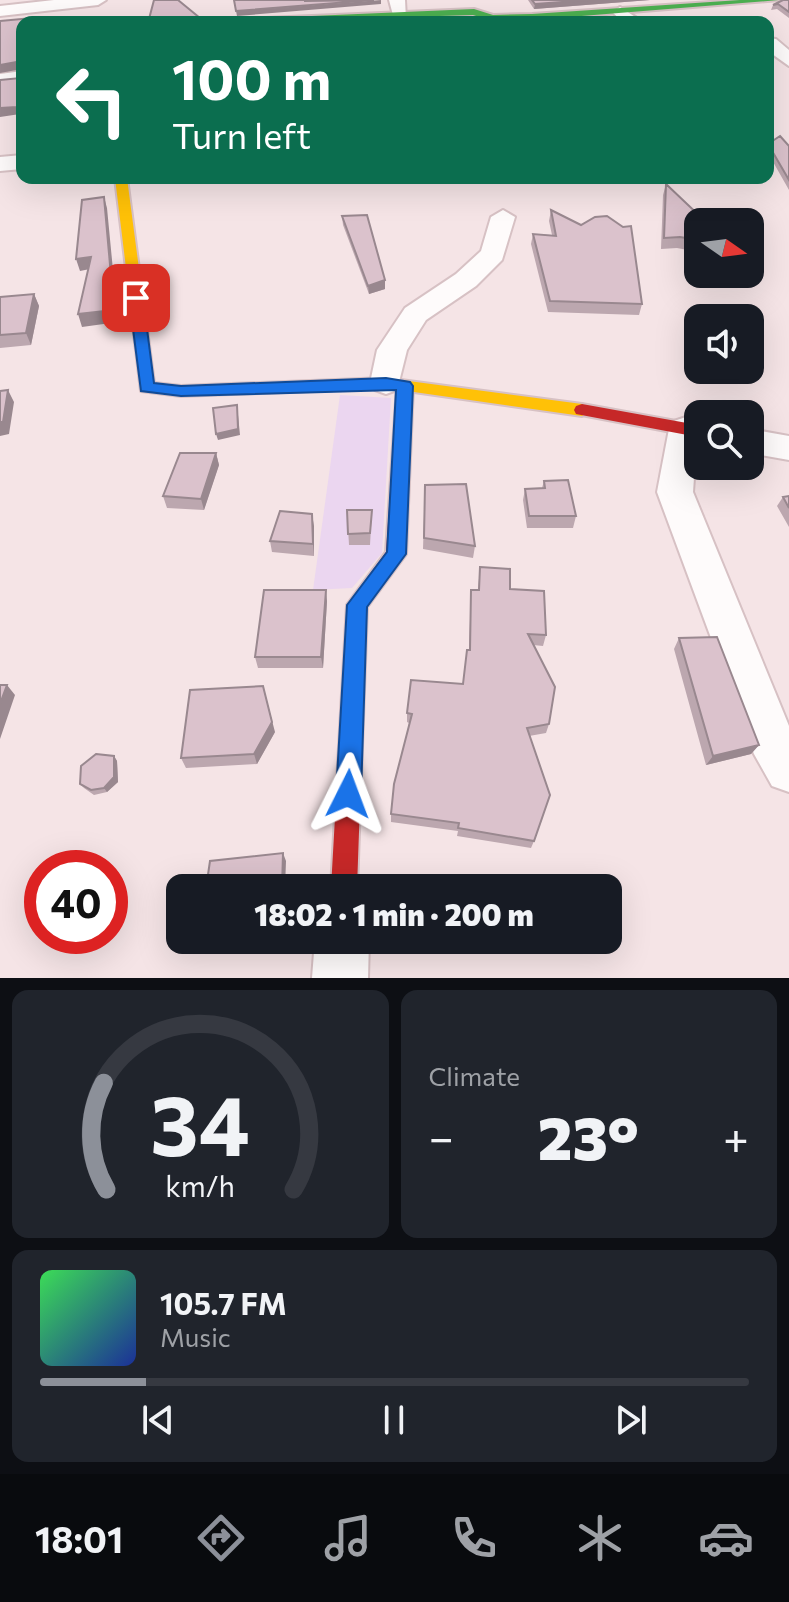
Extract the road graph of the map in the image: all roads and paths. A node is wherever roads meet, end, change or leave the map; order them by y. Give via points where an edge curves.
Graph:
1 (775, 0) edge
2 (398, 8) edge
3 (0, 11) edge
4 (88, 16) edge
5 (309, 16) edge
6 (486, 16) edge
7 (636, 16) edge
8 (776, 43) edge
9 (789, 60) edge
10 (122, 184) edge
11 (503, 217) dead end
12 (395, 384) junction
13 (684, 429) edge
14 (764, 444) edge
15 (789, 448) edge
16 (684, 459) edge
17 (789, 769) edge
18 (345, 874) edge
19 (341, 954) edge
20 (340, 978) edge

1 - 7 street
2 - 5 street
2 - 6 street
3 - 4 street via 98,0
8 - 9 street
10 - 12 street via 147,387 181,391
11 - 12 street via 493,254 466,280 415,314 392,350
12 - 13 street via 546,403
12 - 18 street via 396,554 357,605
14 - 15 street
16 - 17 street via 675,492 770,738
19 - 20 street

